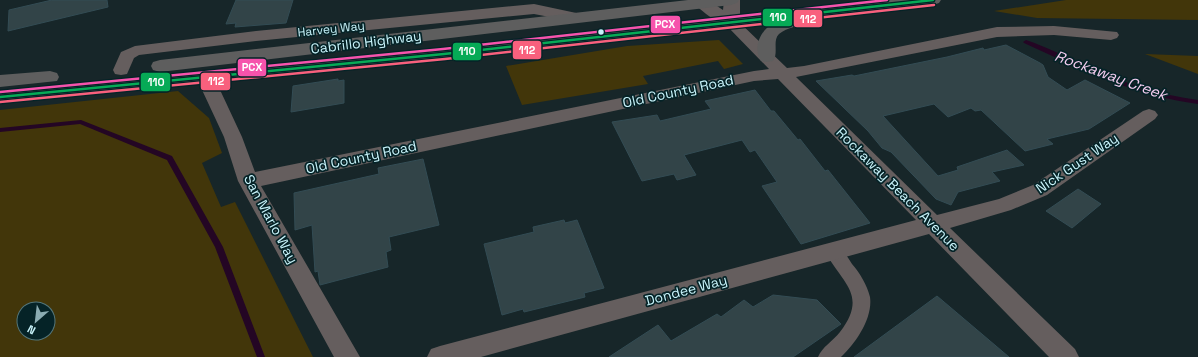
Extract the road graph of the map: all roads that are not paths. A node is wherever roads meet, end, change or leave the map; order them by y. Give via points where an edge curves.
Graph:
1 (732, 0) edge
2 (933, 0) edge
3 (700, 1) edge
4 (819, 12) junction
5 (731, 22) junction
6 (1111, 35) dead end
7 (766, 58) junction
8 (782, 73) junction
9 (205, 76) junction
10 (0, 81) edge
11 (0, 97) edge
12 (1149, 115) dead end
13 (248, 181) junction
14 (933, 224) junction
15 (833, 251) junction
16 (347, 357) edge
17 (440, 357) edge
18 (827, 357) edge
19 (1066, 357) edge

1 - 3 highway, Cabrillo Highway
1 - 5 street
2 - 4 highway, Cabrillo Highway
3 - 5 street
3 - 10 highway, Cabrillo Highway via 121,70
4 - 5 highway, Cabrillo Highway
4 - 7 highway via 771,32 766,44
5 - 7 street, Rockaway Beach Avenue
5 - 9 highway, Cabrillo Highway via 444,54
6 - 8 street, Old County Road via 1067,30 996,32 804,71
7 - 8 street, Rockaway Beach Avenue
8 - 13 street, Old County Road via 754,76
8 - 14 street, Rockaway Beach Avenue
9 - 11 highway, Cabrillo Highway
9 - 13 street, San Marlo Way via 233,137
12 - 14 street, Nick Gust Way via 1040,190 1004,204
13 - 16 street, San Marlo Way
14 - 15 street, Dondee Way
14 - 19 street, Rockaway Beach Avenue
15 - 17 street, Dondee Way
15 - 18 street via 856,282 862,296 861,311 855,324 836,351

